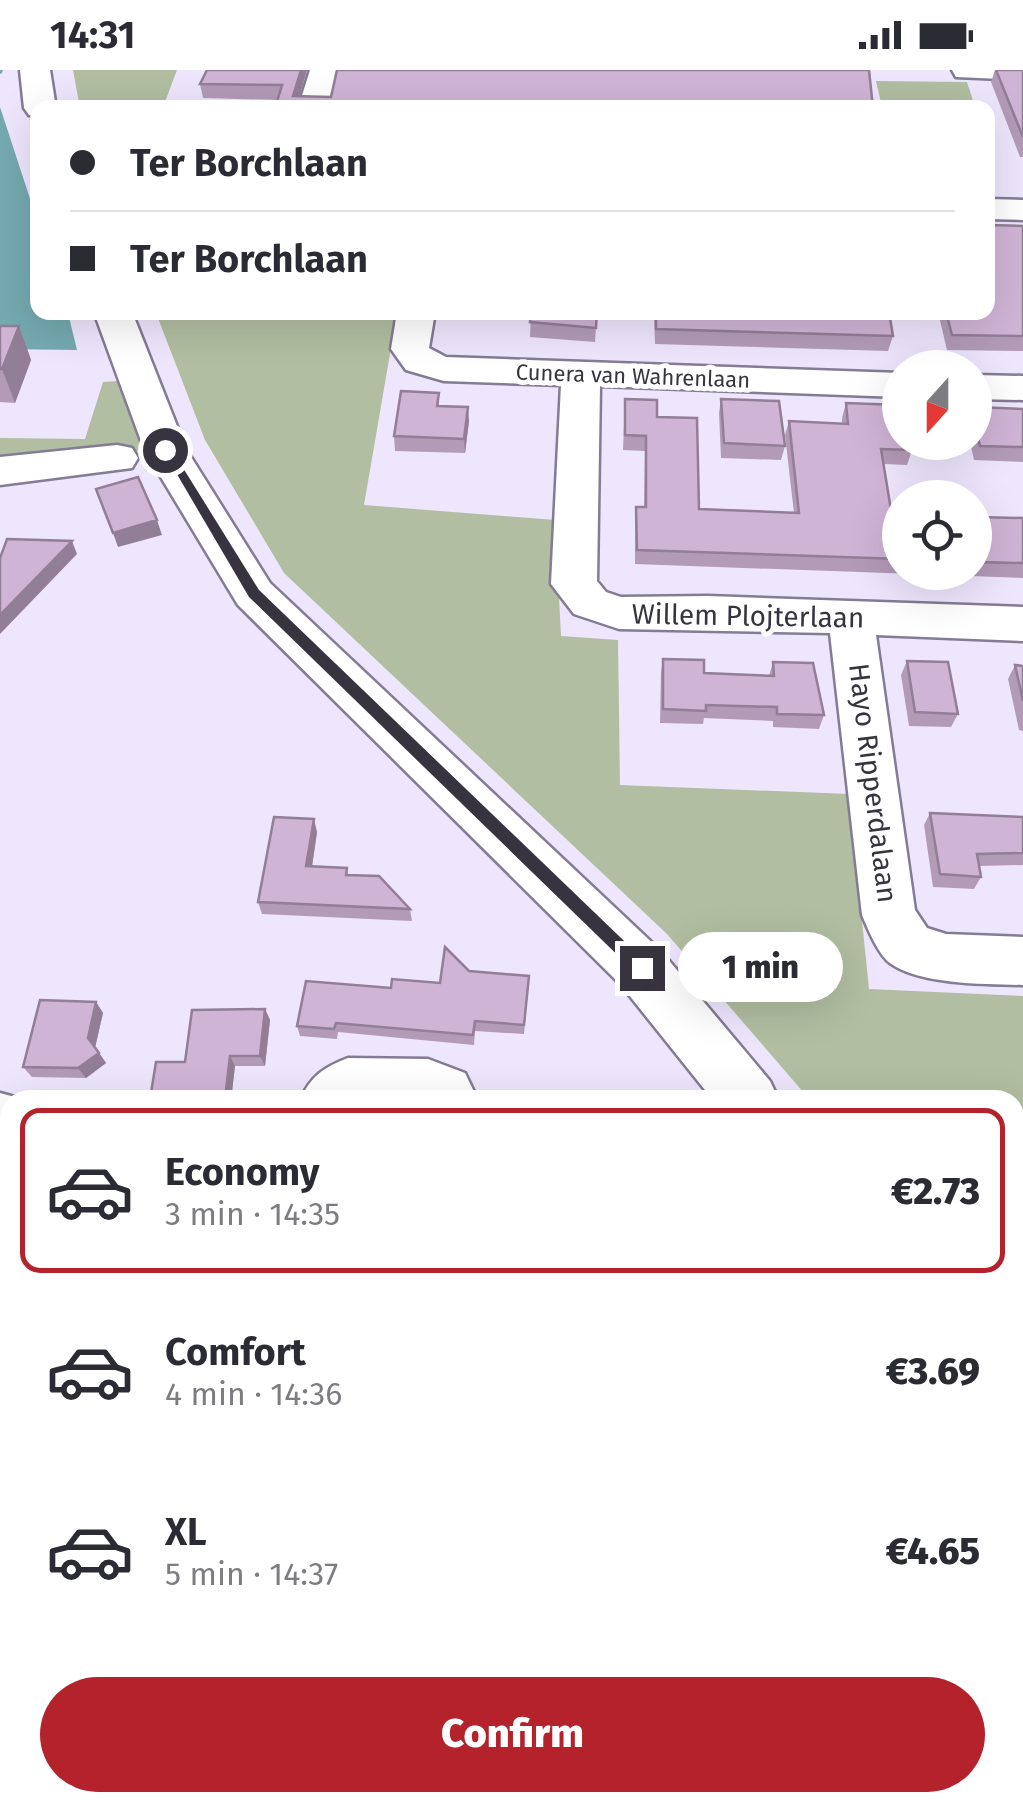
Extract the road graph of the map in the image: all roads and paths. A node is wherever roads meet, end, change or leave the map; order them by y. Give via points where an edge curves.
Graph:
1 (35, 70) edge
2 (325, 70) edge
3 (967, 70) edge
4 (1023, 71) edge
5 (39, 100) edge
6 (316, 100) edge
7 (995, 209) edge
8 (1023, 210) edge
9 (116, 320) edge
10 (415, 320) edge
11 (581, 375) junction
12 (882, 384) edge
13 (992, 387) edge
14 (1023, 388) edge
15 (116, 458) dead end
16 (4, 474) edge
17 (851, 618) junction
18 (1023, 624) edge
19 (1023, 962) edge
20 (342, 1090) edge
21 (439, 1090) edge
22 (742, 1090) edge

1 - 5 street
2 - 6 street
3 - 4 street
7 - 8 street
9 - 22 street via 165,450 254,594 642,968
10 - 11 street, Cunera van Wahrenlaan via 410,349 420,362 444,369
11 - 12 street, Cunera van Wahrenlaan
11 - 17 street, Willem Plojterlaan via 574,584 590,604 619,613
13 - 14 street
15 - 16 street
17 - 18 street, Willem Plojterlaan
17 - 19 street, Hayo Ripperdalaan via 889,915 908,946 946,958
20 - 21 street

